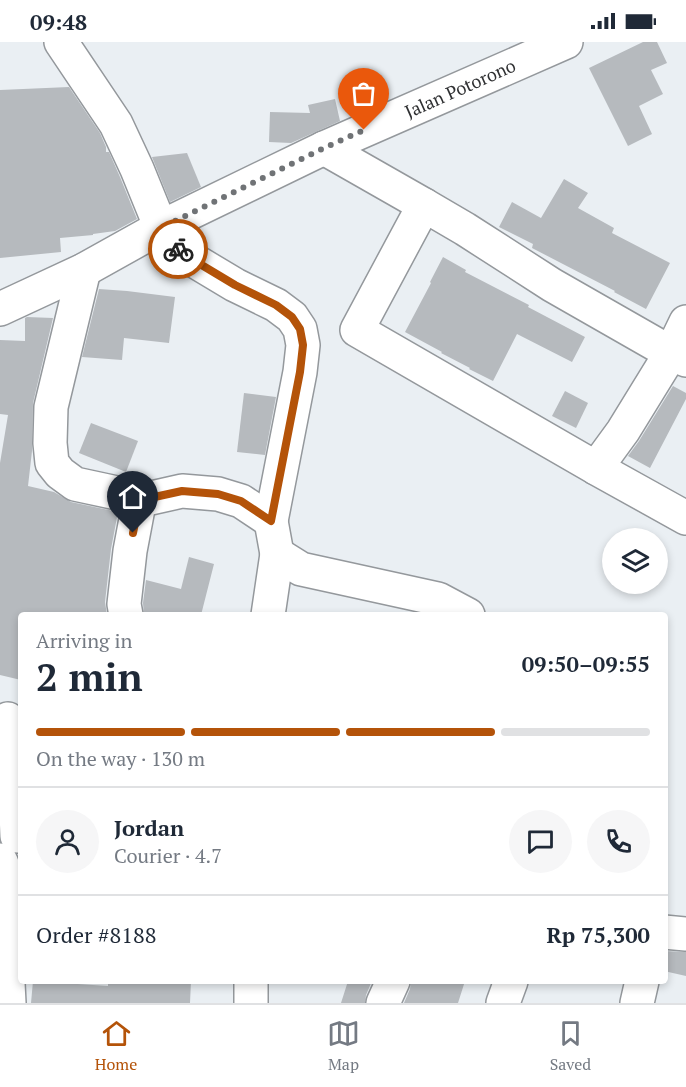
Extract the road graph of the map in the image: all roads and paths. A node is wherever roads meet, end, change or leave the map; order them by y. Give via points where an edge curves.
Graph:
1 (61, 42) edge
2 (566, 42) edge
3 (324, 148) junction
4 (424, 205) junction
5 (161, 228) junction
6 (84, 270) junction
7 (0, 309) edge
8 (686, 322) edge
9 (678, 357) edge
10 (596, 468) junction
11 (140, 498) junction
12 (686, 518) edge
13 (271, 521) junction
14 (277, 554) junction
15 (125, 612) edge
16 (268, 612) edge
17 (462, 612) edge
18 (8, 719) dead end
19 (9, 843) edge
20 (668, 932) edge
21 (686, 934) edge
22 (250, 984) edge
23 (392, 984) edge
24 (510, 984) edge
25 (641, 984) edge
26 (9, 1003) edge
27 (251, 1003) edge
28 (383, 1003) edge
29 (503, 1003) edge
30 (637, 1003) edge

1 - 5 street via 116,124
2 - 3 street, Jalan Potorono
3 - 4 street
3 - 5 street, Jalan Potorono
4 - 9 street
4 - 10 street via 357,330
5 - 6 street, Jalan Potorono
5 - 13 street via 180,252 276,305 300,329 300,372
6 - 7 street, Jalan Potorono
6 - 11 street via 51,407 52,463 75,484
8 - 9 street
9 - 10 street
10 - 12 street
11 - 13 street via 182,491 218,494 241,501
11 - 15 street
13 - 14 street
14 - 16 street
14 - 17 street via 301,569 438,599
18 - 19 street via 14,768
19 - 26 street via 2,864
20 - 21 street
22 - 27 street
23 - 28 street
24 - 29 street
25 - 30 street

